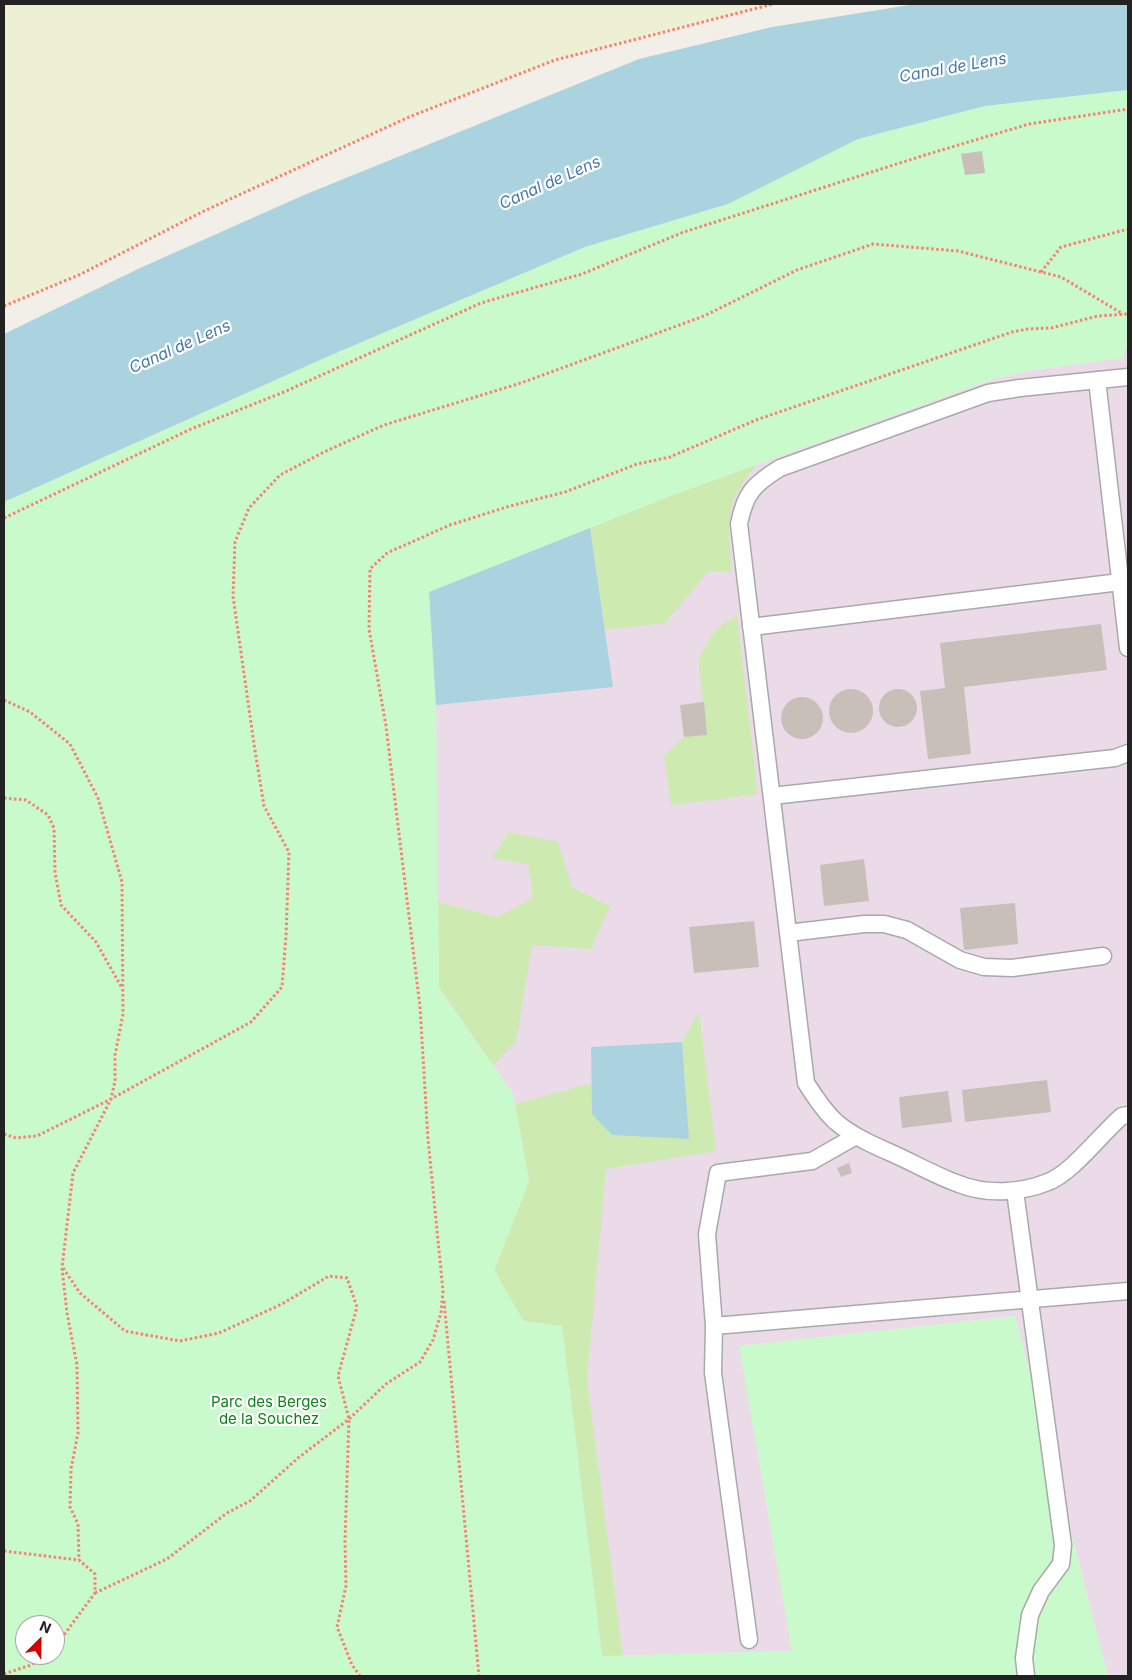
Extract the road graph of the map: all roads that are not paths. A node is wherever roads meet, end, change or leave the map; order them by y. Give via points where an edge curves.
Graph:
1 (1128, 377) edge
2 (1097, 380) junction
3 (1120, 582) junction
4 (751, 627) junction
5 (1128, 648) edge
6 (1128, 752) edge
7 (772, 796) junction
8 (788, 933) junction
9 (1103, 956) dead end
10 (1128, 1115) edge
11 (856, 1136) junction
12 (1015, 1191) junction
13 (1128, 1291) edge
14 (1031, 1299) junction
15 (714, 1326) junction
16 (749, 1640) dead end
17 (1026, 1676) edge

1 - 2 lane
2 - 3 lane
2 - 4 lane via 988,394 780,468 762,479 742,506 739,524
3 - 4 lane
3 - 5 lane
4 - 7 lane
6 - 7 lane via 1115,758
7 - 8 lane
8 - 9 lane via 884,924 907,930 960,960 984,967 1012,968
8 - 11 lane via 806,1083 818,1103 836,1122
10 - 12 lane via 1122,1116 1069,1169 1051,1182
11 - 12 lane via 960,1185 986,1191
11 - 15 lane via 812,1161 718,1172 707,1234
12 - 14 lane
13 - 14 lane
14 - 15 lane
14 - 17 lane via 1063,1545 1061,1564 1041,1591 1030,1615 1024,1658
15 - 16 lane via 713,1374

